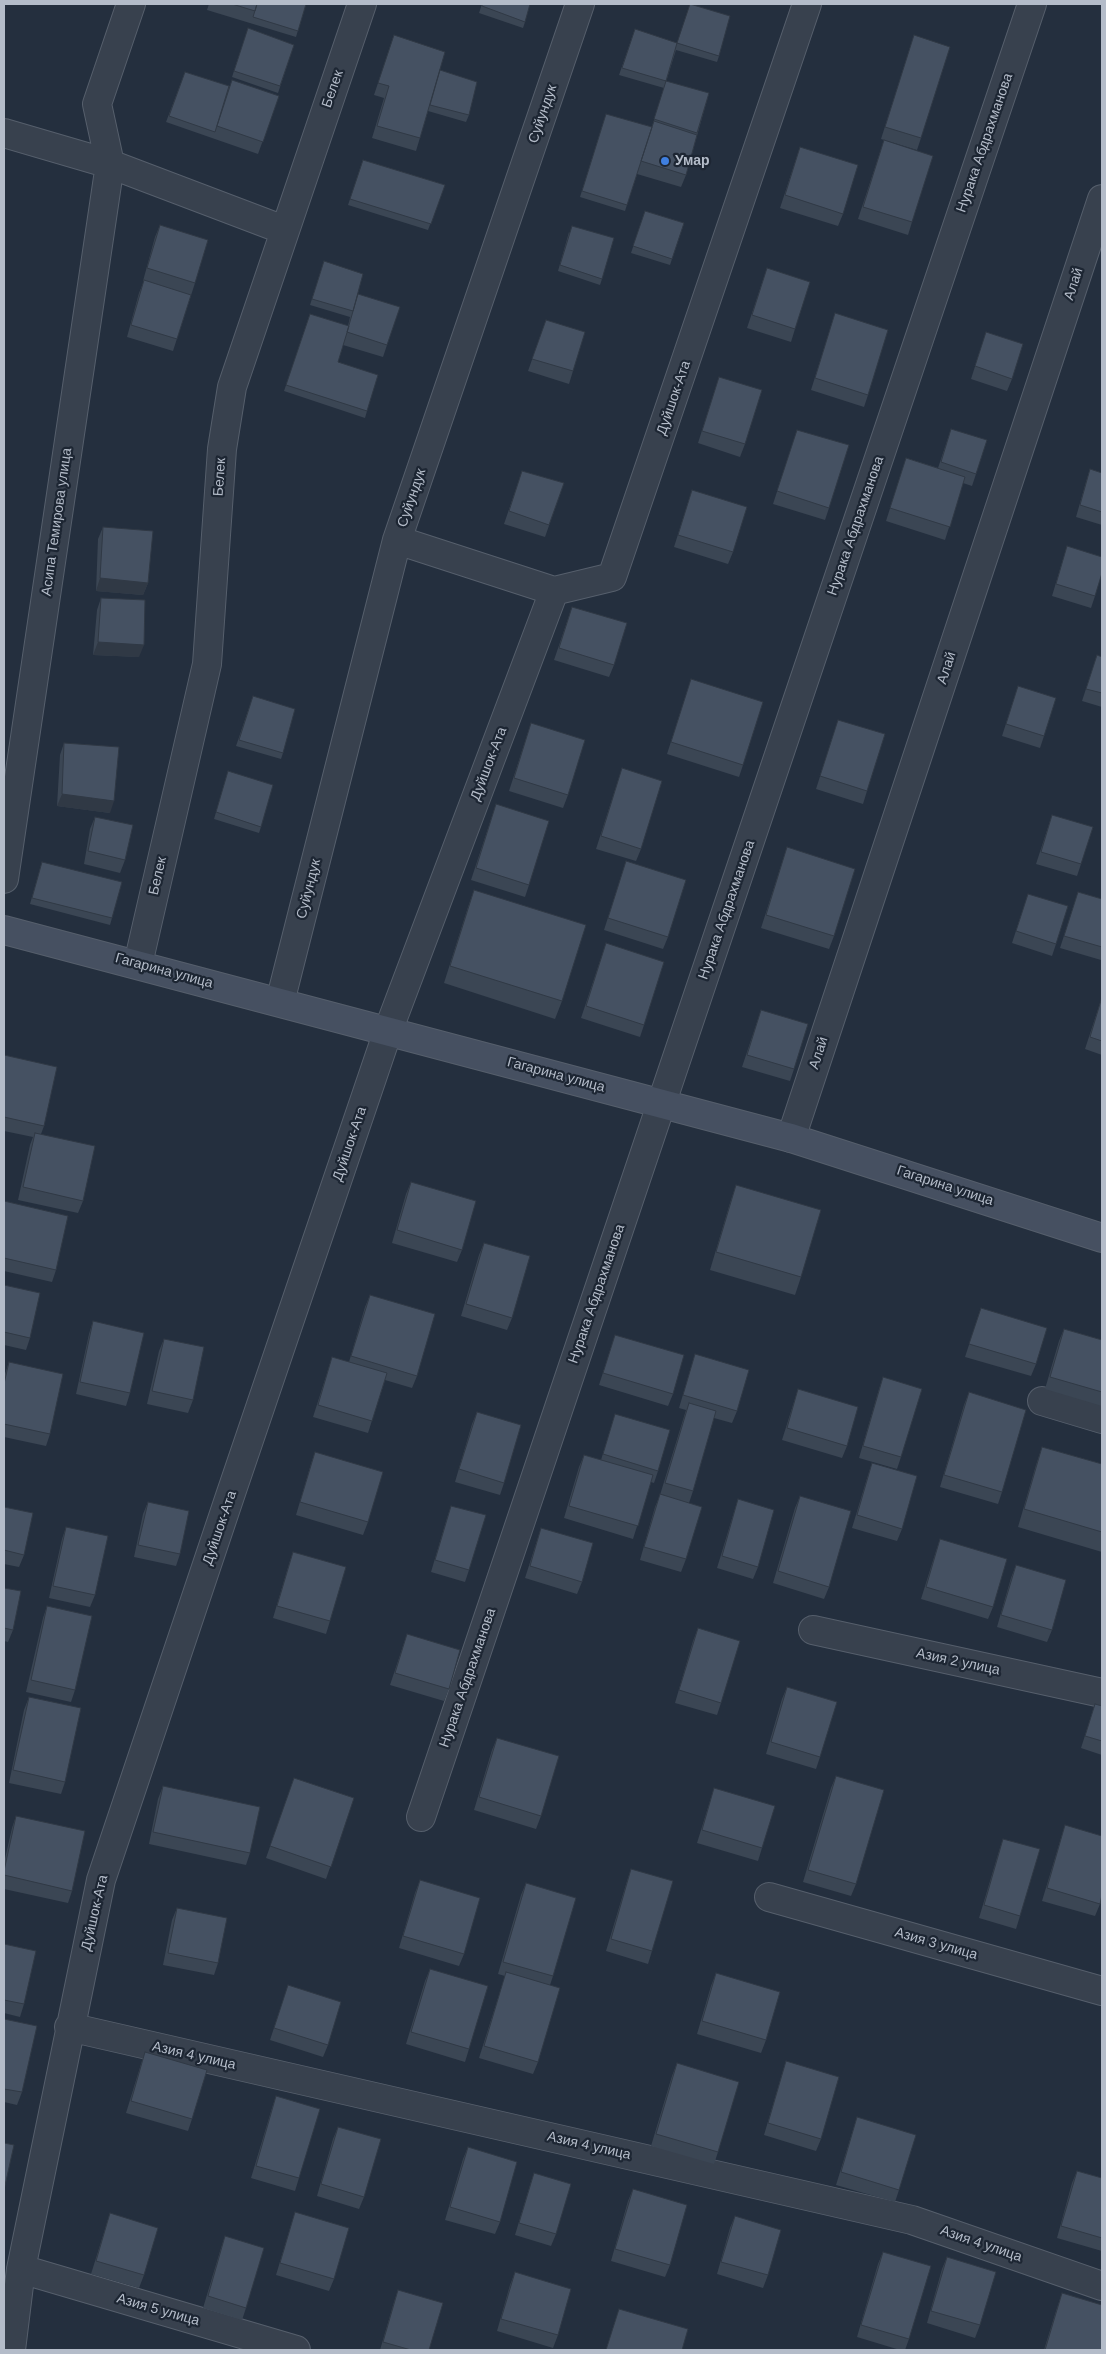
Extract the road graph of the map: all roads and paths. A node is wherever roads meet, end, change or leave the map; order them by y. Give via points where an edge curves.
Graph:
1 (131, 4) edge
2 (362, 4) edge
3 (580, 4) edge
4 (807, 4) edge
5 (1032, 4) edge
6 (4, 133) edge
7 (110, 164) junction
8 (1102, 199) edge
9 (284, 230) junction
10 (397, 540) junction
11 (554, 590) junction
12 (4, 879) edge
13 (4, 930) edge
14 (138, 964) junction
15 (280, 1002) junction
16 (388, 1031) junction
17 (662, 1104) junction
18 (791, 1138) junction
19 (1102, 1238) edge
20 (1042, 1400) dead end
21 (1102, 1419) edge
22 (813, 1630) dead end
23 (1102, 1693) edge
24 (421, 1816) dead end
25 (769, 1897) dead end
26 (1102, 1991) edge
27 (69, 2028) junction
28 (21, 2269) junction
29 (1102, 2286) edge
30 (11, 2350) edge
31 (296, 2350) edge

1 - 7 street via 97,104
2 - 9 street, Белек
3 - 10 street, Суйундук
4 - 11 street, Дуйшок-Ата via 612,577
5 - 17 street, Нурака Абдрахманова
6 - 7 street
7 - 9 street
7 - 12 street, Асипа Темирова улица
8 - 18 street, Алай
9 - 14 street, Белек via 232,387 222,449 206,664
10 - 11 street
10 - 15 street, Суйундук
11 - 16 street, Дуйшок-Ата
13 - 14 main road, Гагарина улица
14 - 15 main road, Гагарина улица
15 - 16 main road, Гагарина улица
16 - 17 main road, Гагарина улица
16 - 27 street, Дуйшок-Ата via 101,1880
17 - 18 main road, Гагарина улица
17 - 24 street, Нурака Абдрахманова
18 - 19 main road, Гагарина улица
20 - 21 street
22 - 23 street, Азия 2 улица
25 - 26 street, Азия 3 улица
27 - 28 street, Дуйшок-Ата
27 - 29 street, Азия 4 улица via 912,2220
28 - 30 street, Дуйшок-Ата
28 - 31 street, Азия 5 улица

